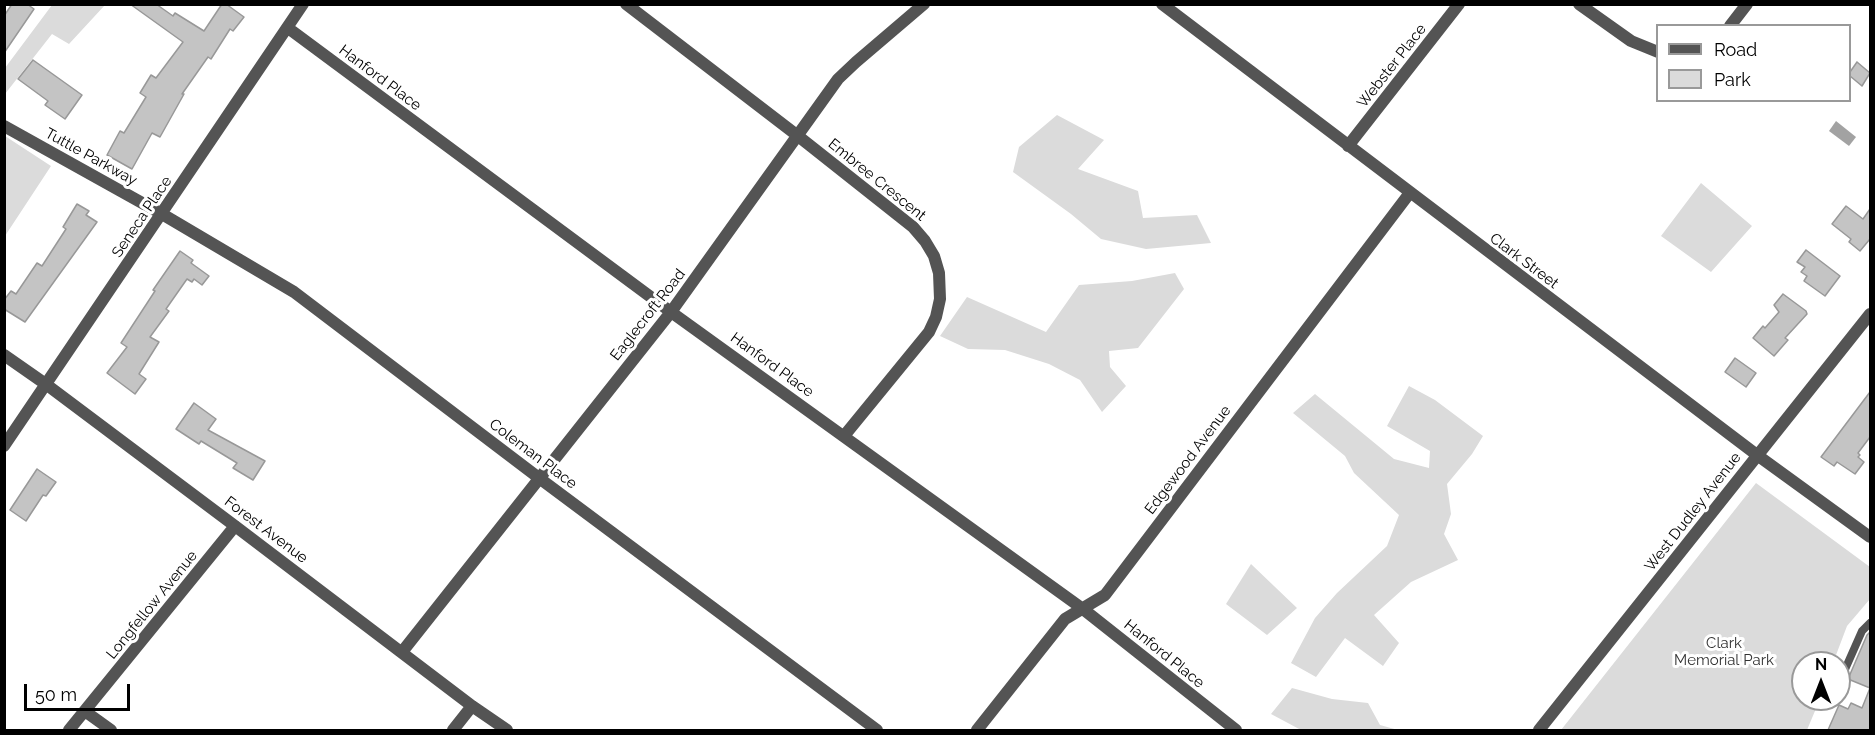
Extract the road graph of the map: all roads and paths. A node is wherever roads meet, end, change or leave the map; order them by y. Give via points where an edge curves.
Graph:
1 (303, 4) edge
2 (626, 4) edge
3 (924, 4) edge
4 (1162, 4) edge
5 (1459, 4) edge
6 (1579, 4) edge
7 (1747, 4) edge
8 (1732, 24) edge
9 (288, 28) junction
10 (1656, 51) edge
11 (4, 126) edge
12 (798, 136) junction
13 (1348, 146) junction
14 (1409, 194) junction
15 (162, 214) junction
16 (671, 312) junction
17 (1870, 314) edge
18 (4, 355) edge
19 (47, 385) junction
20 (844, 436) junction
21 (4, 446) edge
22 (1757, 455) junction
23 (539, 478) junction
24 (235, 526) junction
25 (1870, 537) edge
26 (1083, 609) junction
27 (1870, 623) edge
28 (402, 652) junction
29 (1851, 656) edge
30 (472, 706) junction
31 (86, 712) junction
32 (69, 730) edge
33 (111, 730) edge
34 (453, 730) edge
35 (507, 730) edge
36 (877, 730) edge
37 (977, 730) edge
38 (1236, 730) edge
39 (1539, 730) edge

1 - 9 street, Seneca Place
2 - 12 street, Embree Crescent
3 - 12 street, Eaglecroft Road via 838,79
4 - 13 street, Clark Street
5 - 13 street, Webster Place
6 - 10 street via 1630,41
7 - 8 street
9 - 15 street, Seneca Place
9 - 16 street, Hanford Place
11 - 15 street, Tuttle Parkway
12 - 16 street, Eaglecroft Road
12 - 20 street, Embree Crescent via 913,227 930,248 939,273 940,299 929,333
13 - 14 street, Clark Street
14 - 22 street, Clark Street
14 - 26 street, Edgewood Avenue via 1105,595
15 - 19 street, Seneca Place
15 - 23 street, Coleman Place via 294,292
16 - 20 street, Hanford Place
16 - 23 street, Eaglecroft Road
17 - 22 street, West Dudley Avenue
18 - 19 street, Forest Avenue
19 - 21 street, Seneca Place
19 - 24 street, Forest Avenue
20 - 26 street, Hanford Place
22 - 25 street, Clark Street
22 - 39 street, West Dudley Avenue
23 - 28 street, Eaglecroft Road
23 - 36 street, Coleman Place
24 - 28 street, Forest Avenue
24 - 31 street, Longfellow Avenue
26 - 37 street, Edgewood Avenue via 1065,619
26 - 38 street, Hanford Place
27 - 29 lane
28 - 30 street, Forest Avenue
30 - 34 street
30 - 35 street, Forest Avenue
31 - 32 street, Longfellow Avenue
31 - 33 street

